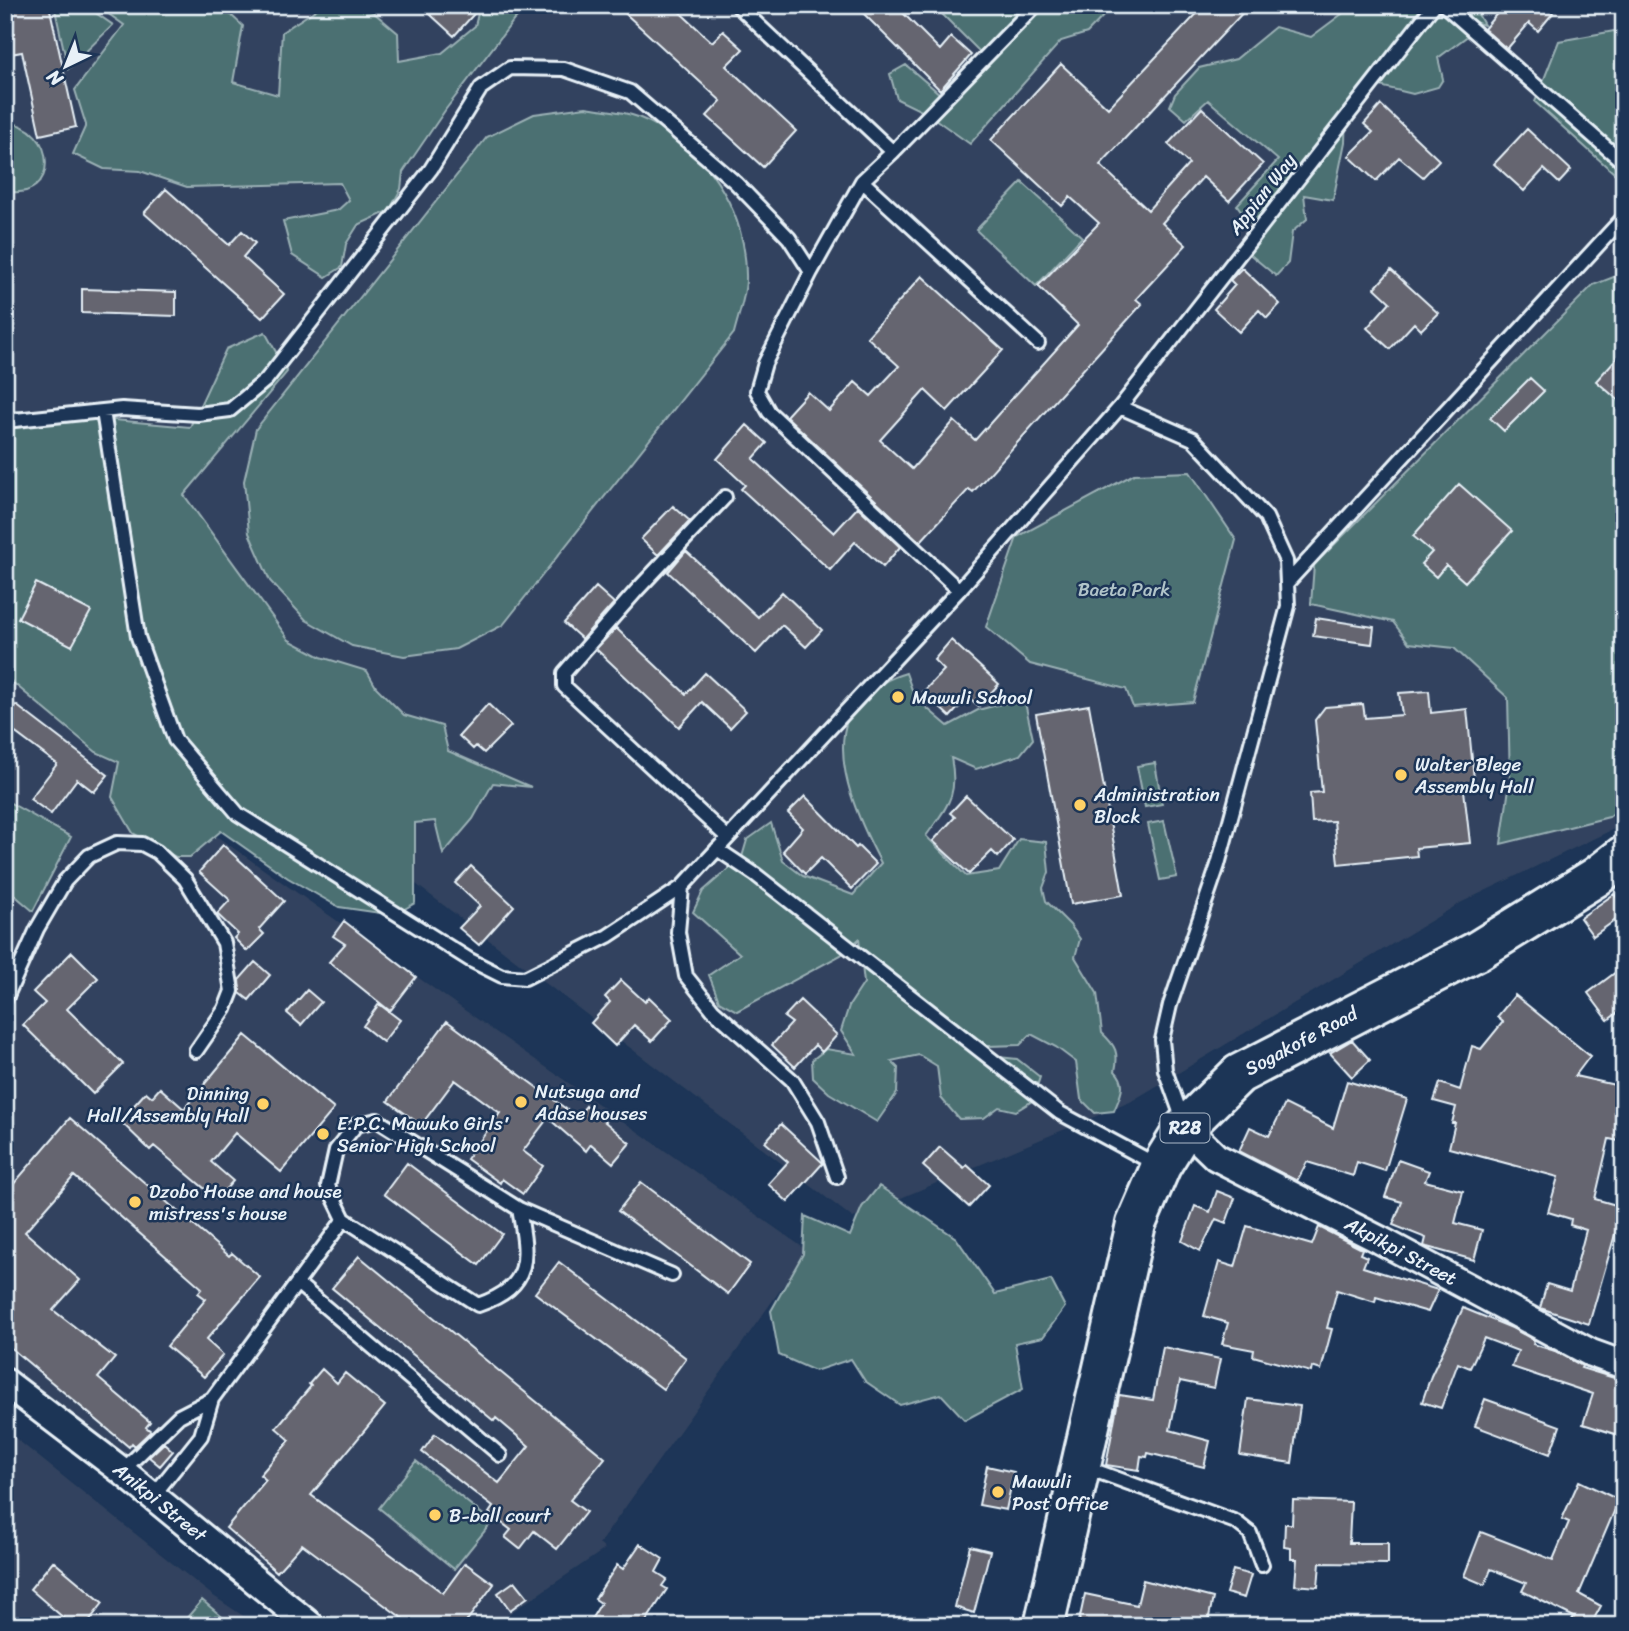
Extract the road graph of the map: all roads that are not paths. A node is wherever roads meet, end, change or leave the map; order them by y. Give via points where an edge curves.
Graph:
1 (737, 5) edge
2 (1036, 5) edge
3 (1434, 5) edge
4 (1444, 5) edge
5 (893, 152) junction
6 (1624, 163) edge
7 (862, 181) junction
8 (1624, 217) edge
9 (811, 272) junction
10 (1038, 342) dead end
11 (1120, 407) junction
12 (103, 411) junction
13 (5, 421) edge
14 (725, 497) dead end
15 (1287, 583) junction
16 (959, 590) junction
17 (727, 837) junction
18 (717, 849) junction
19 (1624, 855) edge
20 (682, 887) junction
21 (5, 1000) edge
22 (197, 1051) dead end
23 (1185, 1127) junction
24 (1161, 1166) junction
25 (837, 1177) dead end
26 (519, 1209) junction
27 (344, 1219) junction
28 (672, 1275) dead end
29 (298, 1283) junction
30 (1624, 1365) edge
31 (5, 1382) edge
32 (212, 1399) junction
33 (500, 1455) dead end
34 (1081, 1466) junction
35 (122, 1471) junction
36 (153, 1496) junction
37 (1262, 1565) dead end
38 (311, 1626) edge
39 (1044, 1626) edge

1 - 5 lane
2 - 5 lane
3 - 11 lane, Appian Way
4 - 6 lane
5 - 7 lane
7 - 9 lane
7 - 10 lane
8 - 15 lane
9 - 12 lane via 789,238 736,183 629,92 564,69 510,68 481,88 431,169 266,380 230,410 198,414
9 - 16 lane via 765,363 757,391 769,412
11 - 15 lane via 1193,439 1266,517 1286,561
11 - 16 lane, Appian Way
12 - 13 lane
12 - 20 lane, Appian Way via 138,637 175,740 238,814 502,976 525,978 608,936
14 - 17 lane via 564,673 564,686
15 - 23 lane via 1288,606 1218,865 1162,1040 1166,1070
16 - 17 lane, Appian Way
17 - 18 lane, Appian Way
18 - 20 lane, Appian Way
18 - 24 lane via 1060,1113
19 - 23 main road, Sogakofe Road / R28 via 1477,951 1239,1074
20 - 25 lane via 678,932 686,976 713,1010 792,1080 818,1122
21 - 22 lane via 65,881 89,856 117,843 142,844 185,879 224,943 232,991
23 - 24 main road, Sogakofe Road / R28
23 - 30 street, Akpikpi Street via 1216,1157 1591,1353
24 - 34 main road, Sogakofe Road / R28 via 1136,1224
26 - 27 lane via 527,1250 519,1278 500,1298 478,1305
26 - 27 lane via 377,1120 356,1125 336,1150 328,1186
26 - 28 lane
27 - 29 lane
29 - 32 lane
29 - 33 lane
31 - 35 street, Anikpi Street
32 - 35 lane via 178,1416
32 - 36 lane via 201,1436
34 - 37 lane via 1236,1522 1250,1533
34 - 39 main road, Sogakofe Road / R28
35 - 36 street, Anikpi Street
36 - 38 street, Anikpi Street

